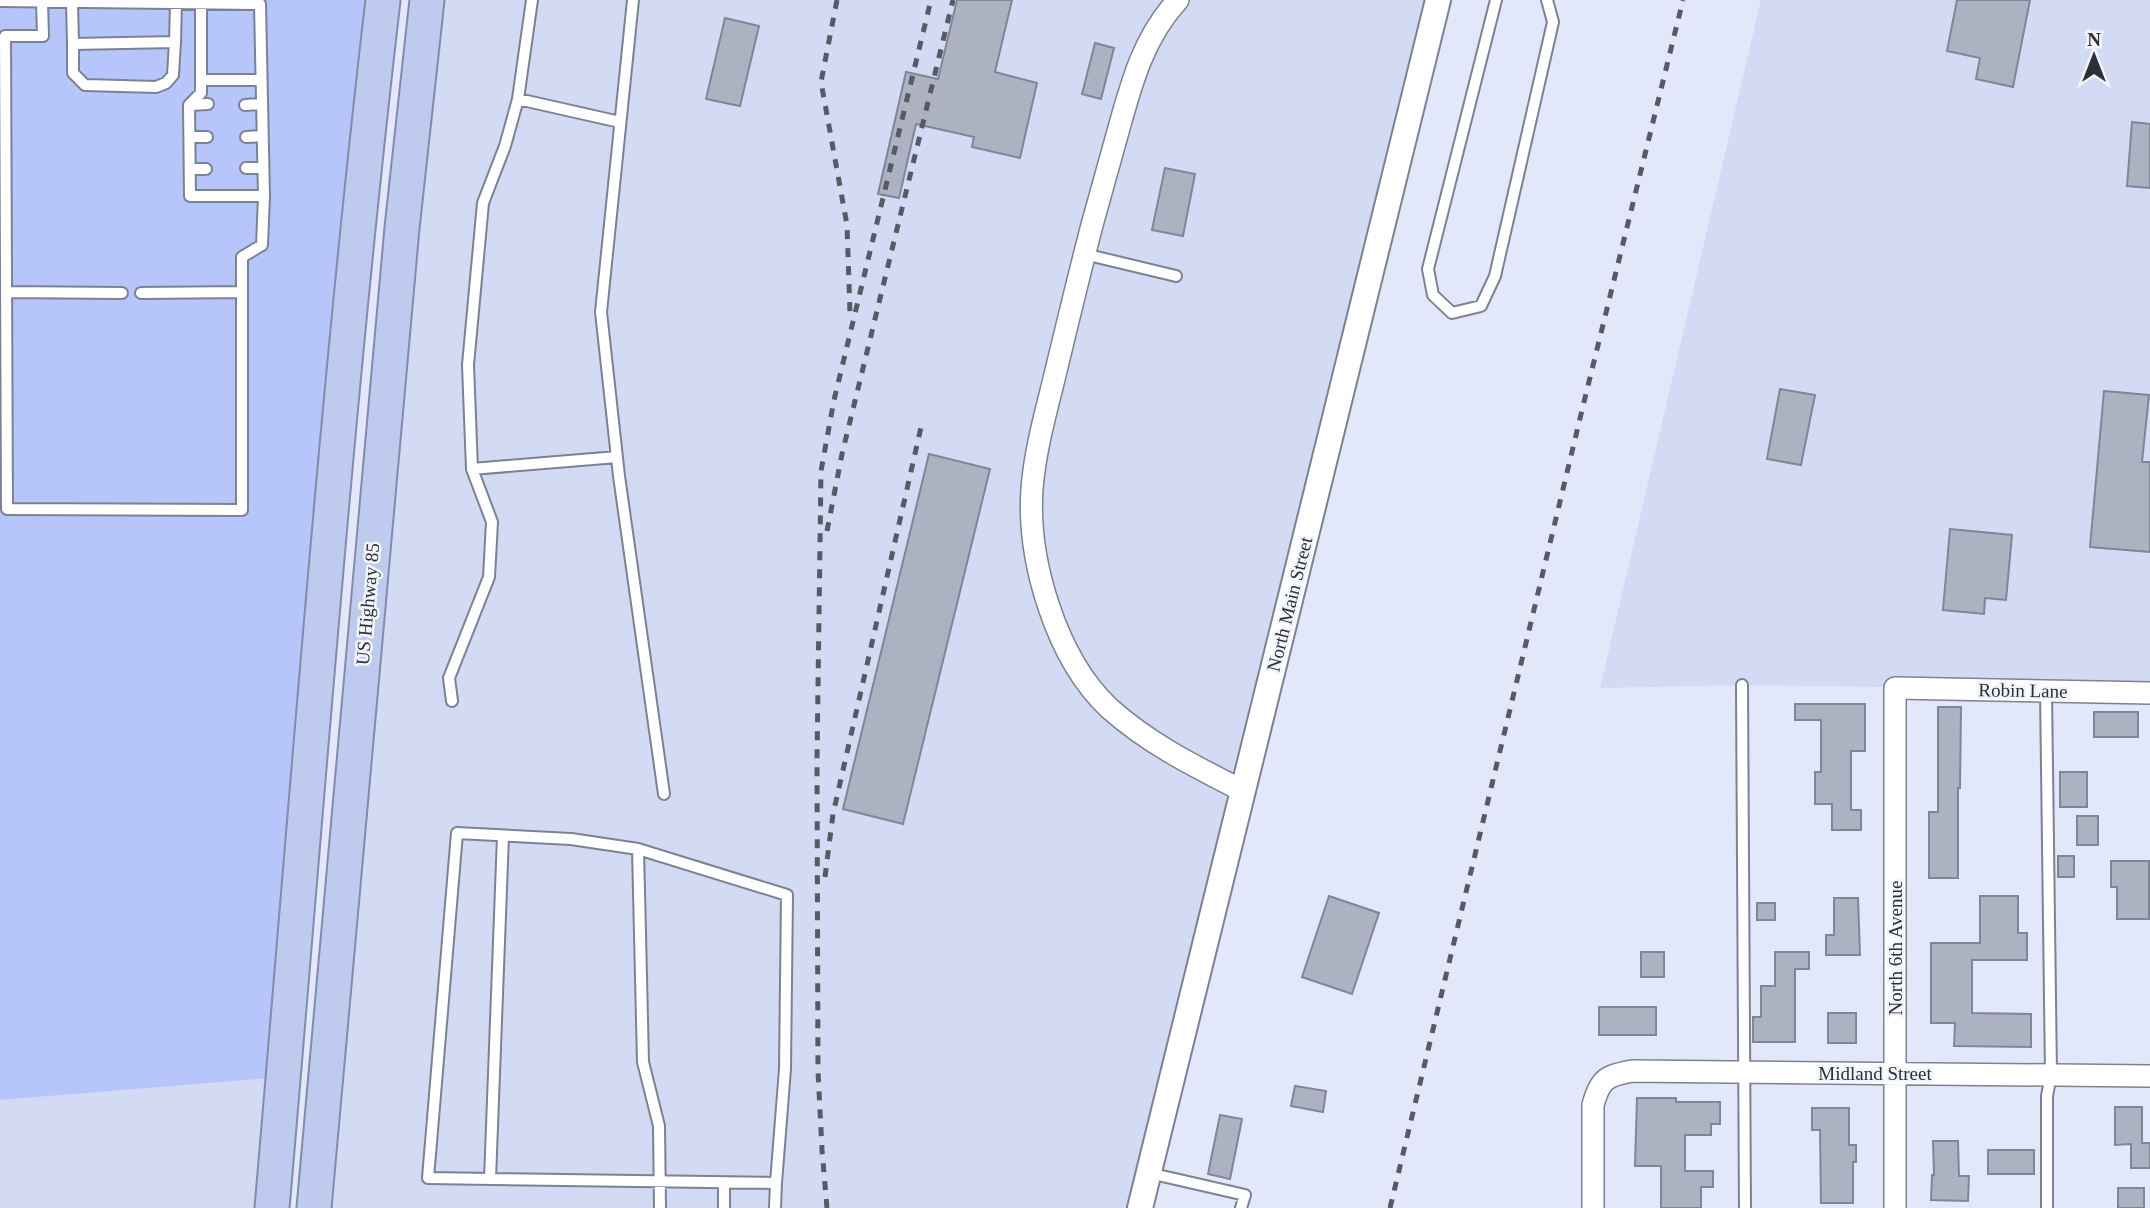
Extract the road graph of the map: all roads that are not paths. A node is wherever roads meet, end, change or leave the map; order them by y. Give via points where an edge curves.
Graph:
1 (383, 0) edge
2 (427, 0) edge
3 (533, 0) edge
4 (633, 0) edge
5 (1178, 0) edge
6 (1438, 0) edge
7 (1496, 0) edge
8 (1547, 0) edge
9 (0, 1) edge
10 (42, 1) edge
11 (118, 1) edge
12 (72, 2) junction
13 (176, 3) junction
14 (201, 3) junction
15 (175, 42) junction
16 (73, 44) junction
17 (201, 80) junction
18 (261, 80) junction
19 (519, 99) junction
20 (208, 104) dead end
21 (261, 104) junction
22 (189, 105) junction
23 (245, 105) dead end
24 (620, 122) junction
25 (207, 136) dead end
26 (246, 136) dead end
27 (262, 136) junction
28 (190, 137) junction
29 (246, 168) dead end
30 (263, 168) junction
31 (190, 169) junction
32 (206, 169) dead end
33 (264, 196) junction
34 (1084, 254) junction
35 (1176, 276) dead end
36 (6, 292) junction
37 (242, 292) junction
38 (122, 293) dead end
39 (141, 293) dead end
40 (617, 457) junction
41 (472, 468) junction
42 (3, 488) edge
43 (1742, 685) dead end
44 (1895, 688) joint
45 (2046, 690) junction
46 (2150, 693) edge
47 (452, 701) dead end
48 (1243, 792) junction
49 (664, 794) dead end
50 (503, 836) junction
51 (638, 849) junction
52 (1745, 1073) junction
53 (1895, 1073) junction
54 (2051, 1075) junction
55 (2150, 1076) edge
56 (1149, 1173) junction
57 (490, 1179) junction
58 (660, 1182) junction
59 (724, 1183) junction
60 (776, 1183) junction
61 (271, 1208) edge
62 (314, 1208) edge
63 (660, 1208) edge
64 (724, 1208) edge
65 (775, 1208) edge
66 (1140, 1208) edge
67 (1241, 1208) edge
68 (1593, 1208) edge
69 (1745, 1208) edge
70 (1895, 1208) edge
71 (2047, 1208) edge

1 - 61 highway via 352,288
2 - 62 highway, US Highway 85 via 404,204
3 - 19 lane
4 - 24 lane
5 - 34 street via 1151,34 1136,69
6 - 48 street, North Main Street
7 - 8 lane via 1428,269 1433,295 1452,313 1480,306 1495,276 1553,22
9 - 10 lane
10 - 12 lane
10 - 36 lane via 43,36 5,36
11 - 12 lane
11 - 13 lane
12 - 16 lane
13 - 14 lane
13 - 15 lane
14 - 17 lane
14 - 18 lane via 260,4
15 - 16 lane
15 - 16 lane via 173,75 156,87 85,85 73,73
17 - 18 lane
17 - 22 lane via 201,93
18 - 21 lane
19 - 24 lane
19 - 41 lane via 483,203 468,366
20 - 22 lane
21 - 23 lane
21 - 27 lane
22 - 28 lane
24 - 40 lane via 601,312
25 - 28 lane
26 - 27 lane
27 - 30 lane
28 - 31 lane
29 - 30 lane
30 - 33 lane
31 - 32 lane
31 - 33 lane via 190,196
33 - 37 lane via 262,245 242,257
34 - 35 lane
34 - 48 street via 1035,457 1033,533 1045,589 1064,644 1107,706 1174,755
36 - 38 lane
36 - 42 lane
37 - 39 lane
37 - 42 lane via 242,510 7,509
40 - 41 lane
40 - 49 lane
41 - 47 lane via 492,522 489,577 449,678
43 - 52 lane
44 - 45 street, Robin Lane
44 - 53 street, North 6th Avenue
45 - 46 street, Robin Lane
45 - 54 lane
48 - 56 street, North Main Street
50 - 51 lane via 571,839
50 - 57 lane
50 - 57 lane via 457,833 428,1178
51 - 58 lane via 643,1062 659,1126
51 - 60 lane via 787,895 785,1069
52 - 53 street, Midland Street
52 - 68 street, Midland Street via 1632,1071 1602,1082 1593,1105
52 - 69 lane
53 - 54 street, Midland Street
53 - 70 street, North 6th Avenue
54 - 55 street, Midland Street
54 - 71 lane
56 - 66 street, North Main Street
56 - 67 lane via 1245,1195
57 - 58 lane
58 - 59 lane
58 - 63 lane
59 - 60 lane
59 - 64 lane
60 - 65 lane

